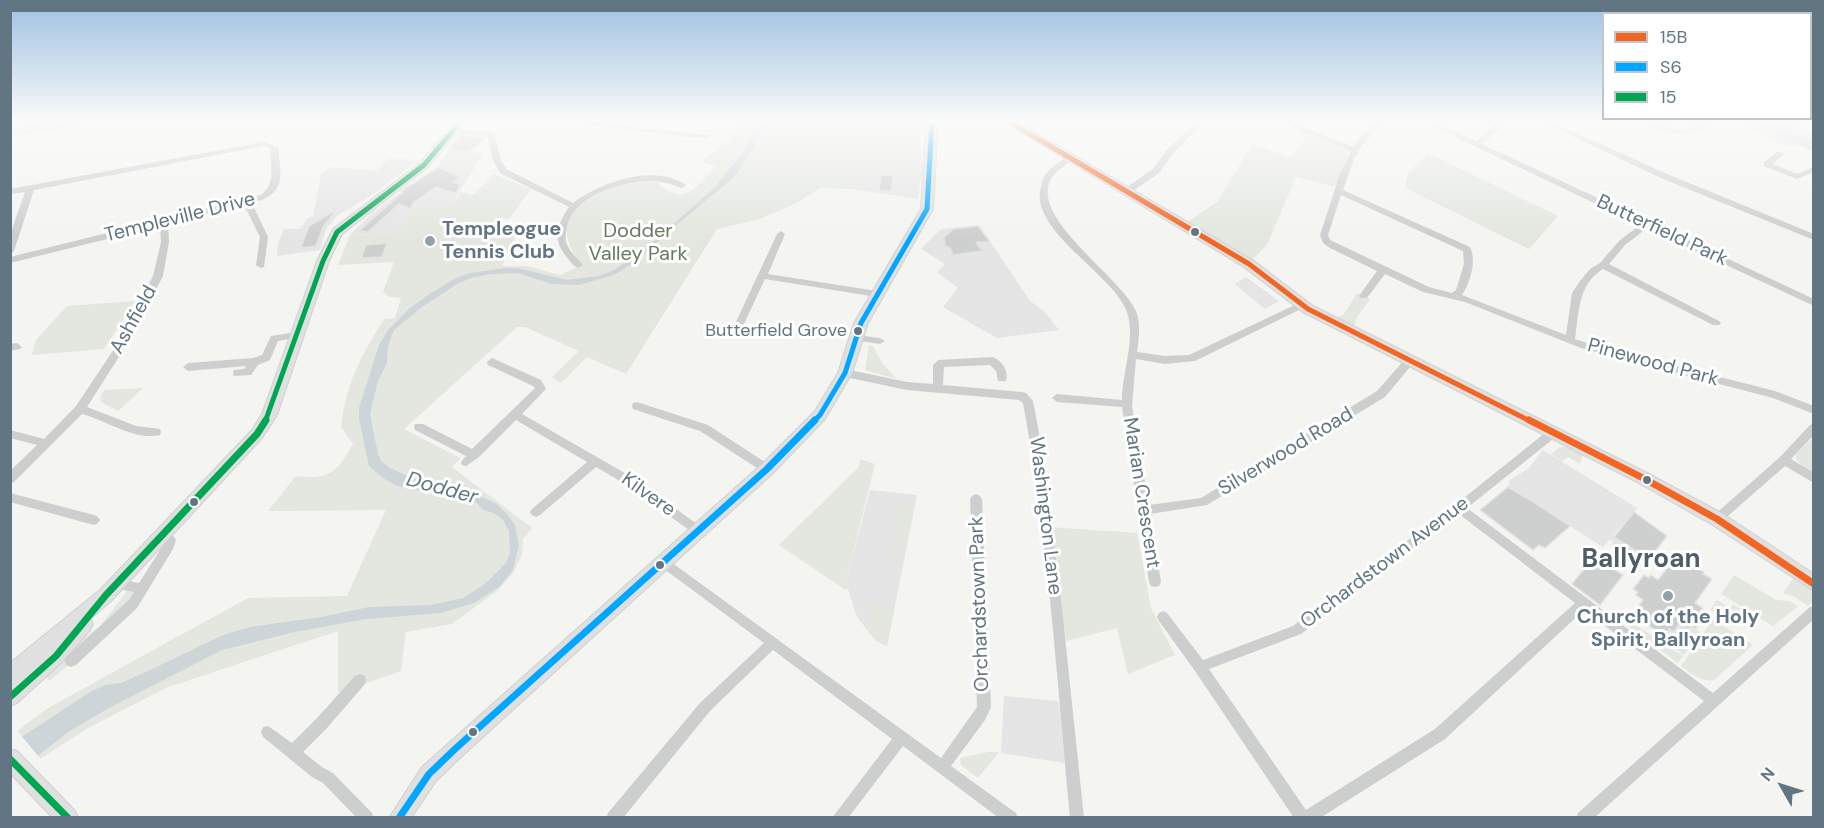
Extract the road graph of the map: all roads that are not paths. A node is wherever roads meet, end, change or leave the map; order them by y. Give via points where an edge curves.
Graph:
1 (185, 160) edge
2 (275, 160) edge
3 (429, 160) edge
4 (497, 160) edge
5 (930, 160) edge
6 (1067, 160) edge
7 (1073, 160) edge
8 (1164, 160) edge
9 (1350, 160) edge
10 (1510, 160) edge
11 (1628, 160) edge
12 (1773, 160) edge
13 (1814, 170) edge
14 (682, 185) dead end
15 (30, 188) junction
16 (1127, 191) junction
17 (1339, 191) junction
18 (10, 192) edge
19 (247, 202) junction
20 (573, 206) junction
21 (164, 223) junction
22 (1646, 224) junction
23 (781, 234) dead end
24 (1814, 237) edge
25 (10, 251) edge
26 (10, 260) edge
27 (261, 265) dead end
28 (578, 265) dead end
29 (1603, 265) junction
30 (1382, 271) junction
31 (763, 276) junction
32 (877, 294) junction
33 (1455, 295) junction
34 (1364, 296) dead end
35 (1813, 302) edge
36 (1302, 304) junction
37 (1716, 322) dead end
38 (740, 324) dead end
39 (298, 335) junction
40 (856, 338) junction
41 (1570, 340) junction
42 (880, 341) dead end
43 (1132, 355) junction
44 (1410, 361) junction
45 (254, 362) junction
46 (492, 362) dead end
47 (188, 367) dead end
48 (238, 373) dead end
49 (845, 373) junction
50 (1002, 378) dead end
51 (938, 389) junction
52 (1057, 398) dead end
53 (1127, 404) junction
54 (637, 406) dead end
55 (80, 409) junction
56 (1814, 410) edge
57 (516, 415) junction
58 (419, 427) dead end
59 (1814, 428) edge
60 (156, 432) dead end
61 (1554, 432) junction
62 (10, 434) edge
63 (44, 443) junction
64 (1784, 460) junction
65 (595, 461) junction
66 (767, 470) junction
67 (1814, 478) edge
68 (10, 479) edge
69 (10, 497) edge
70 (976, 499) dead end
71 (1459, 508) junction
72 (1144, 510) junction
73 (536, 512) dead end
74 (1717, 519) junction
75 (94, 520) dead end
76 (699, 531) junction
77 (165, 533) junction
78 (664, 562) junction
79 (1155, 582) dead end
80 (1814, 584) edge
81 (143, 589) junction
82 (112, 590) junction
83 (1584, 603) junction
84 (1814, 611) edge
85 (1163, 617) dead end
86 (773, 642) junction
87 (71, 661) dead end
88 (1200, 666) junction
89 (10, 675) edge
90 (360, 680) dead end
91 (10, 697) edge
92 (1712, 700) junction
93 (268, 732) dead end
94 (902, 737) junction
95 (292, 752) junction
96 (16, 765) edge
97 (942, 767) junction
98 (68, 818) edge
99 (367, 818) edge
100 (399, 818) edge
101 (613, 818) edge
102 (839, 818) edge
103 (1011, 818) edge
104 (1077, 818) edge
105 (1304, 818) edge
106 (1583, 818) edge

1 - 15 street, Templeville Drive
2 - 19 street, Templeville Drive via 276,184 272,193
3 - 39 main road via 335,233
4 - 20 street via 503,171
5 - 32 main road via 927,209
6 - 43 street, Marian Crescent via 1046,179 1046,207 1058,231 1124,298 1132,312
7 - 16 main road
8 - 16 street via 1156,171
9 - 17 street
10 - 22 street, Butterfield Park
11 - 24 street
12 - 13 street via 1767,164 1797,177
14 - 20 street via 656,179 626,181 588,195
15 - 18 street, Templeville Drive
15 - 25 street
16 - 36 main road via 1253,267
17 - 30 street, Pinewood Park via 1324,235 1326,241
17 - 33 street via 1467,249 1469,262 1460,292
19 - 21 street, Templeville Drive
19 - 27 street via 264,237
20 - 28 street via 561,237 564,248
21 - 26 street, Templeville Drive
21 - 55 street, Ashfield via 165,242 158,276 126,338
22 - 29 street
22 - 35 street, Butterfield Park
23 - 31 street
29 - 37 street
29 - 41 street via 1593,271 1577,293
30 - 33 street, Pinewood Park via 1426,290
30 - 34 street
31 - 32 street
31 - 38 street
32 - 40 main road
33 - 41 street, Pinewood Park
36 - 43 street via 1191,358 1165,360
36 - 44 main road
39 - 45 street via 274,338 266,357
39 - 77 main road via 258,434
40 - 42 street
40 - 49 main road
41 - 56 street, Pinewood Park via 1775,395
43 - 53 street, Marian Crescent
44 - 61 main road
44 - 72 street, Silverwood Road via 1373,399 1203,502
45 - 47 street
45 - 48 street via 247,372
46 - 57 street via 542,387
49 - 51 street, Washington Lane
49 - 66 main road via 820,415
50 - 51 street via 993,361 942,363 938,365
51 - 104 street, Washington Lane via 1022,396 1028,401 1058,620
52 - 53 street, Marian Crescent
53 - 72 street, Marian Crescent
54 - 66 street via 704,428
55 - 60 street via 115,424
55 - 63 street, Ashfield
57 - 58 street via 470,459
57 - 65 street, Kilvere
59 - 64 street
61 - 71 street, Orchardstown Avenue
61 - 74 main road
62 - 63 street
63 - 68 street, Ashfield
64 - 67 street
64 - 74 street
65 - 73 street
65 - 76 street, Kilvere
66 - 76 main road
69 - 75 street
70 - 97 street, Orchardstown Park via 984,707
71 - 83 street
71 - 88 street, Orchardstown Avenue via 1297,630
72 - 79 street, Marian Crescent
74 - 80 main road
76 - 78 main road
77 - 81 street via 170,540 167,549
77 - 82 main road
78 - 86 street
78 - 100 main road via 437,766
81 - 82 street
81 - 87 street via 105,632
82 - 89 main road
82 - 91 main road via 56,656
83 - 92 street
83 - 105 street via 1440,734
84 - 92 street
85 - 88 street
86 - 94 street
86 - 101 street via 705,707
88 - 105 street
90 - 95 street
92 - 106 street
93 - 95 street
94 - 97 street
94 - 102 street
95 - 99 street via 328,778
96 - 98 main road
97 - 103 street

